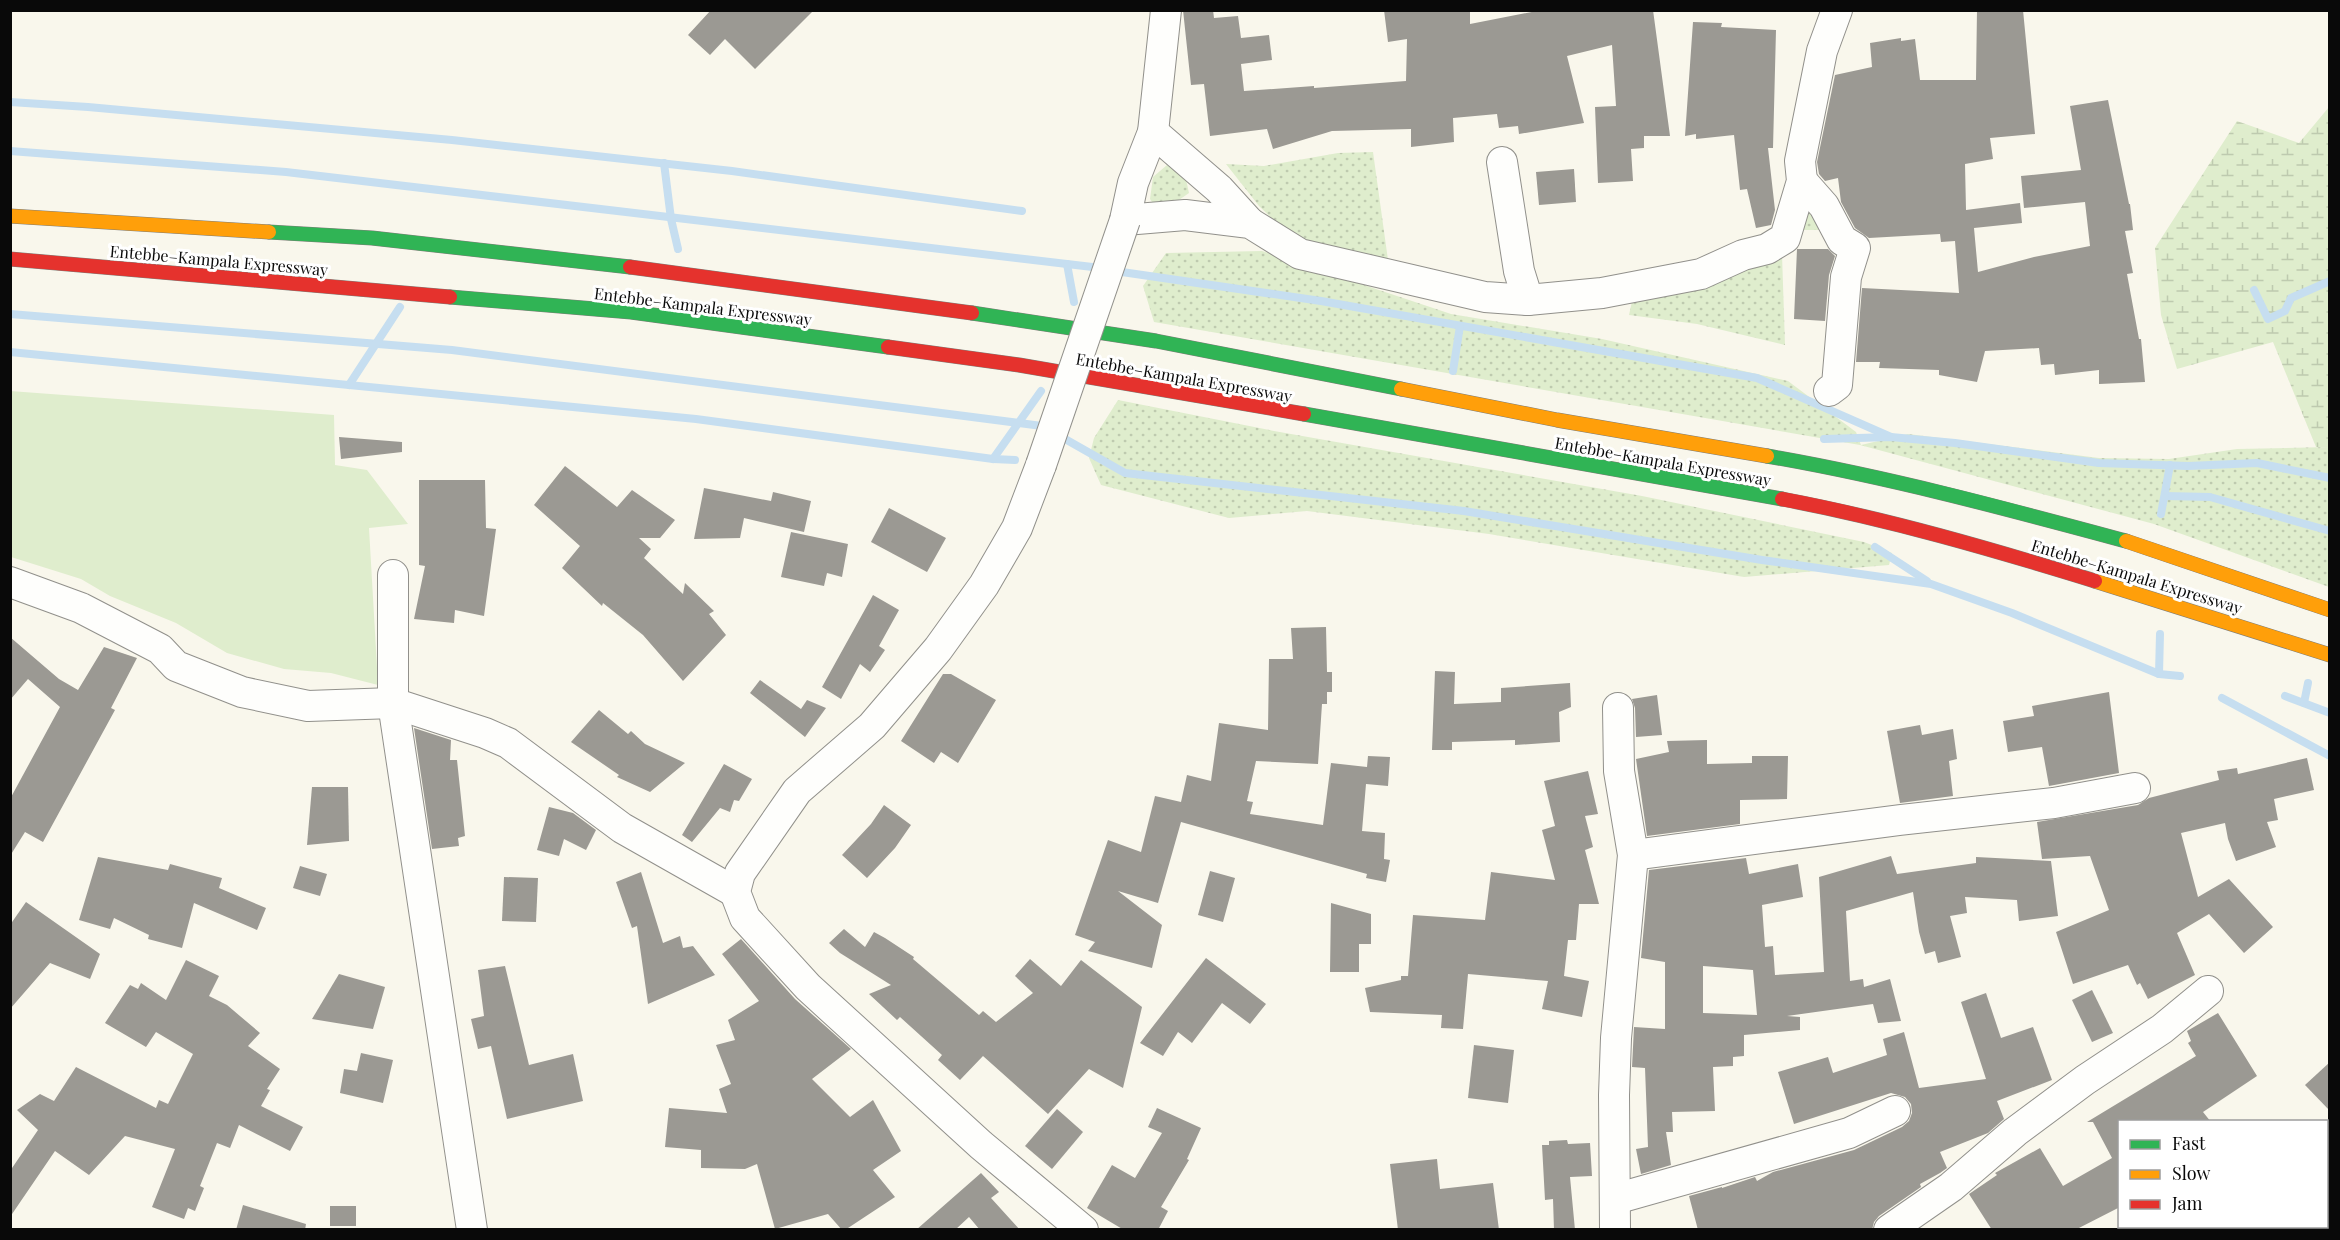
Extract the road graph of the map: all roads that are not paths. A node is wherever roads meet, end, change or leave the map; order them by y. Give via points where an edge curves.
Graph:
1 (1166, 10) edge
2 (1837, 10) edge
3 (1153, 132) junction
4 (1503, 162) dead end
5 (1802, 180) junction
6 (10, 216) edge
7 (1125, 220) junction
8 (1250, 223) junction
9 (10, 259) edge
10 (1528, 300) junction
11 (1829, 391) dead end
12 (393, 574) dead end
13 (10, 582) edge
14 (2330, 610) edge
15 (2330, 655) edge
16 (393, 703) junction
17 (1618, 708) dead end
18 (2135, 788) dead end
19 (1633, 855) junction
20 (735, 892) junction
21 (2208, 991) dead end
22 (1895, 1111) dead end
23 (1614, 1199) junction
24 (472, 1230) edge
25 (1083, 1230) edge
26 (1615, 1230) edge
27 (1889, 1230) edge

1 - 3 street
2 - 5 street via 1822,51 1811,102 1800,161
3 - 7 street via 1133,183
3 - 8 street via 1219,189
4 - 10 street via 1519,271
5 - 10 street via 1785,238 1767,249 1701,274 1602,293
5 - 11 street via 1824,206 1842,240 1855,249 1846,277 1837,385
6 - 14 highway, Entebbe–Kampala Expressway via 372,238 632,267 1156,341 1557,420 1819,465 1938,491 2137,544
7 - 8 street via 1185,215
7 - 20 street, bridge via 1017,528 984,585 938,650 872,726 797,791 740,873
8 - 10 street via 1300,254 1485,297
9 - 15 highway, Entebbe–Kampala Expressway via 631,312 1030,367 1851,512 1977,545
12 - 16 street
13 - 16 street via 81,608 160,649 176,666 242,692 308,705
16 - 20 street via 486,732 508,743 622,828
16 - 24 street
17 - 19 street via 1619,771
18 - 19 street via 2054,803
19 - 23 street via 1616,1038
20 - 25 street via 745,918 808,987 981,1145
21 - 27 street
22 - 23 street via 1848,1133
23 - 26 street

